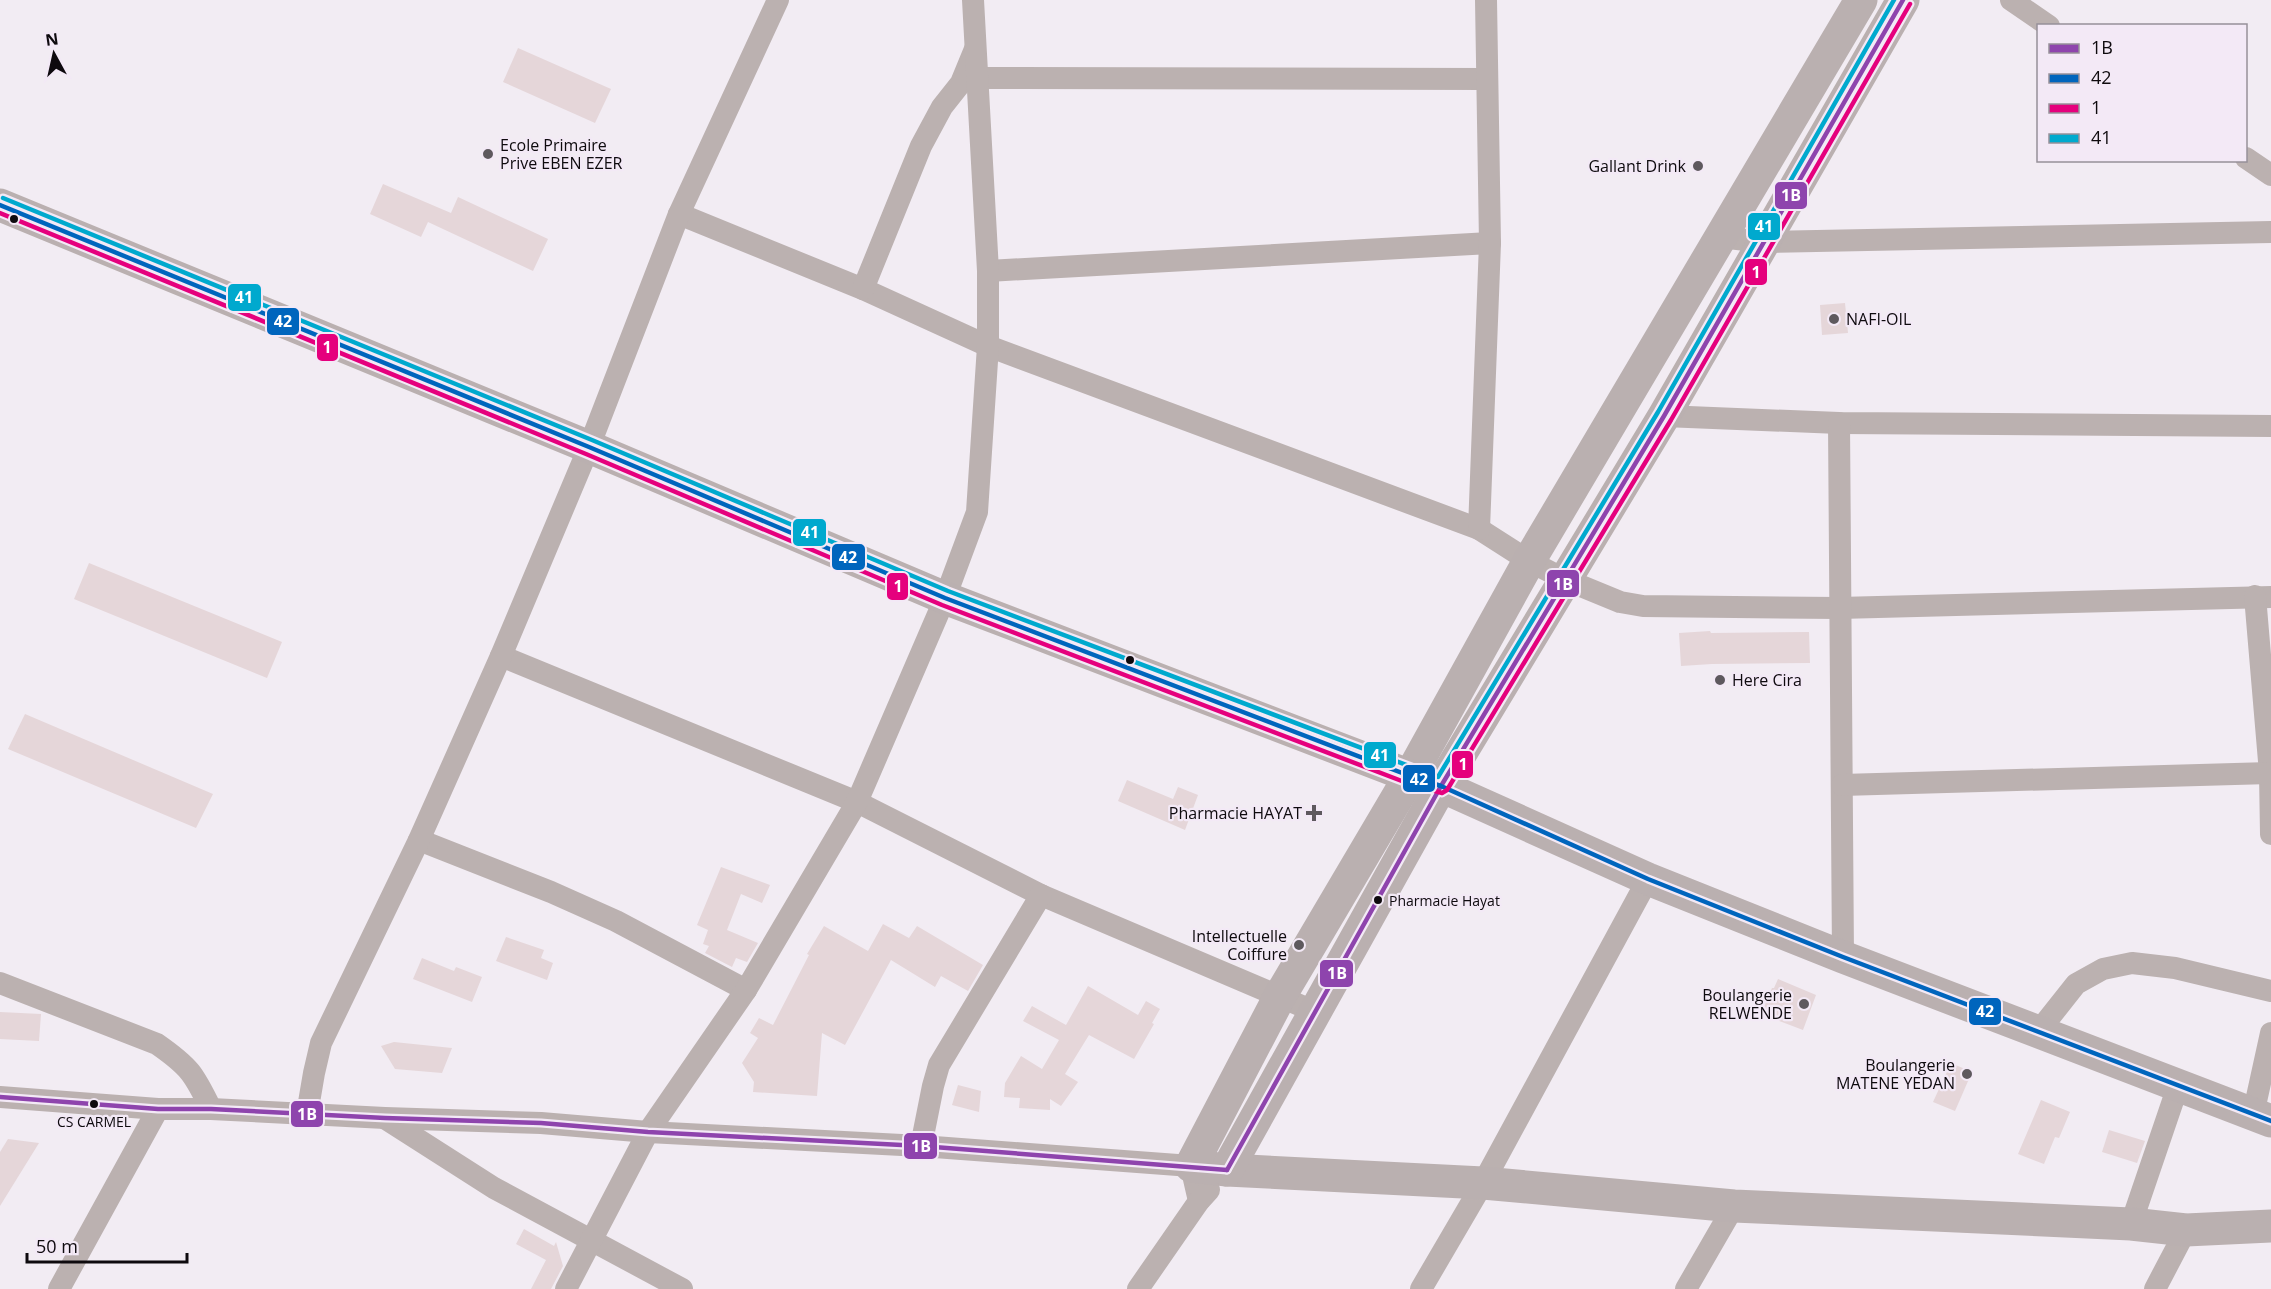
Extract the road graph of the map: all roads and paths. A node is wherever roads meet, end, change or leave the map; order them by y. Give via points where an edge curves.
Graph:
1 (778, 0) edge
2 (973, 0) edge
3 (1486, 0) edge
4 (1862, 0) edge
5 (1903, 0) edge
6 (2011, 0) edge
7 (2046, 24) edge
8 (975, 47) junction
9 (979, 78) junction
10 (1486, 79) junction
11 (2247, 159) edge
12 (2271, 175) edge
13 (0, 205) edge
14 (679, 214) junction
15 (2271, 231) edge
16 (1720, 237) junction
17 (1763, 242) junction
18 (1490, 243) junction
19 (988, 271) junction
20 (863, 288) junction
21 (988, 346) junction
22 (1664, 416) junction
23 (1839, 423) junction
24 (2271, 426) edge
25 (589, 447) junction
26 (1479, 529) junction
27 (1529, 561) junction
28 (1564, 579) junction
29 (2263, 596) edge
30 (945, 597) junction
31 (1839, 608) junction
32 (501, 656) junction
33 (2270, 773) edge
34 (1410, 776) junction
35 (1842, 785) junction
36 (1442, 786) junction
37 (857, 802) junction
38 (2271, 834) edge
39 (419, 840) junction
40 (1648, 879) junction
41 (1041, 895) junction
42 (1843, 957) junction
43 (0, 983) edge
44 (746, 990) junction
45 (2271, 991) edge
46 (1280, 996) junction
47 (1316, 1012) junction
48 (2038, 1032) junction
49 (2271, 1035) edge
50 (2178, 1086) junction
51 (0, 1097) edge
52 (158, 1109) junction
53 (211, 1109) junction
54 (307, 1114) junction
55 (385, 1118) junction
56 (2262, 1118) edge
57 (648, 1132) junction
58 (921, 1146) junction
59 (1191, 1166) junction
60 (1227, 1170) junction
61 (1483, 1183) junction
62 (1198, 1201) junction
63 (1734, 1206) junction
64 (2131, 1224) junction
65 (2271, 1226) edge
66 (2186, 1230) junction
67 (592, 1242) junction
68 (59, 1289) edge
69 (566, 1289) edge
70 (682, 1289) edge
71 (1138, 1289) edge
72 (1421, 1289) edge
73 (1686, 1289) edge
74 (2155, 1289) edge

1 - 14 street
2 - 8 street
3 - 10 street
4 - 16 street
5 - 17 street
6 - 7 street
8 - 9 street
8 - 20 street via 961,83 942,107 921,146
9 - 10 street
9 - 19 street
10 - 18 street
11 - 12 street
13 - 25 street
14 - 20 street
14 - 25 street
15 - 17 street
16 - 17 street
16 - 27 street
17 - 22 street
18 - 19 street
18 - 26 street
19 - 21 street
20 - 21 street
21 - 26 street
21 - 30 street via 977,512
22 - 23 street
22 - 28 street
23 - 24 street
23 - 31 street
25 - 30 street
25 - 32 street
26 - 27 street
27 - 28 street
27 - 34 street
28 - 31 street via 1620,602 1643,606
28 - 36 street
29 - 31 street
29 - 33 street
30 - 34 street
30 - 37 street
31 - 35 street
32 - 37 street
32 - 39 street
33 - 35 street
33 - 38 street
34 - 36 street
34 - 46 street
35 - 42 street
36 - 40 street
36 - 47 street
37 - 41 street
37 - 44 street
39 - 44 street via 605,916
39 - 54 street via 321,1043
40 - 42 street
40 - 61 street
41 - 46 street
41 - 58 street via 947,1050 933,1086
42 - 48 street
43 - 53 street via 157,1044 193,1073
44 - 57 street
45 - 48 street via 2175,968 2132,963 2103,969 2076,984
46 - 47 street
46 - 59 street
47 - 60 street
48 - 50 street
49 - 56 street
50 - 56 street
50 - 64 street
51 - 52 street
52 - 53 street
52 - 68 street
53 - 54 street
54 - 55 street
55 - 57 street via 541,1123
55 - 67 street via 494,1188
57 - 58 street
57 - 67 street
58 - 59 street
59 - 60 street
59 - 62 street
60 - 61 street
60 - 62 street
61 - 63 street
61 - 72 street
62 - 71 street
63 - 64 street
63 - 73 street
64 - 66 street
65 - 66 street
66 - 74 street
67 - 69 street
67 - 70 street

